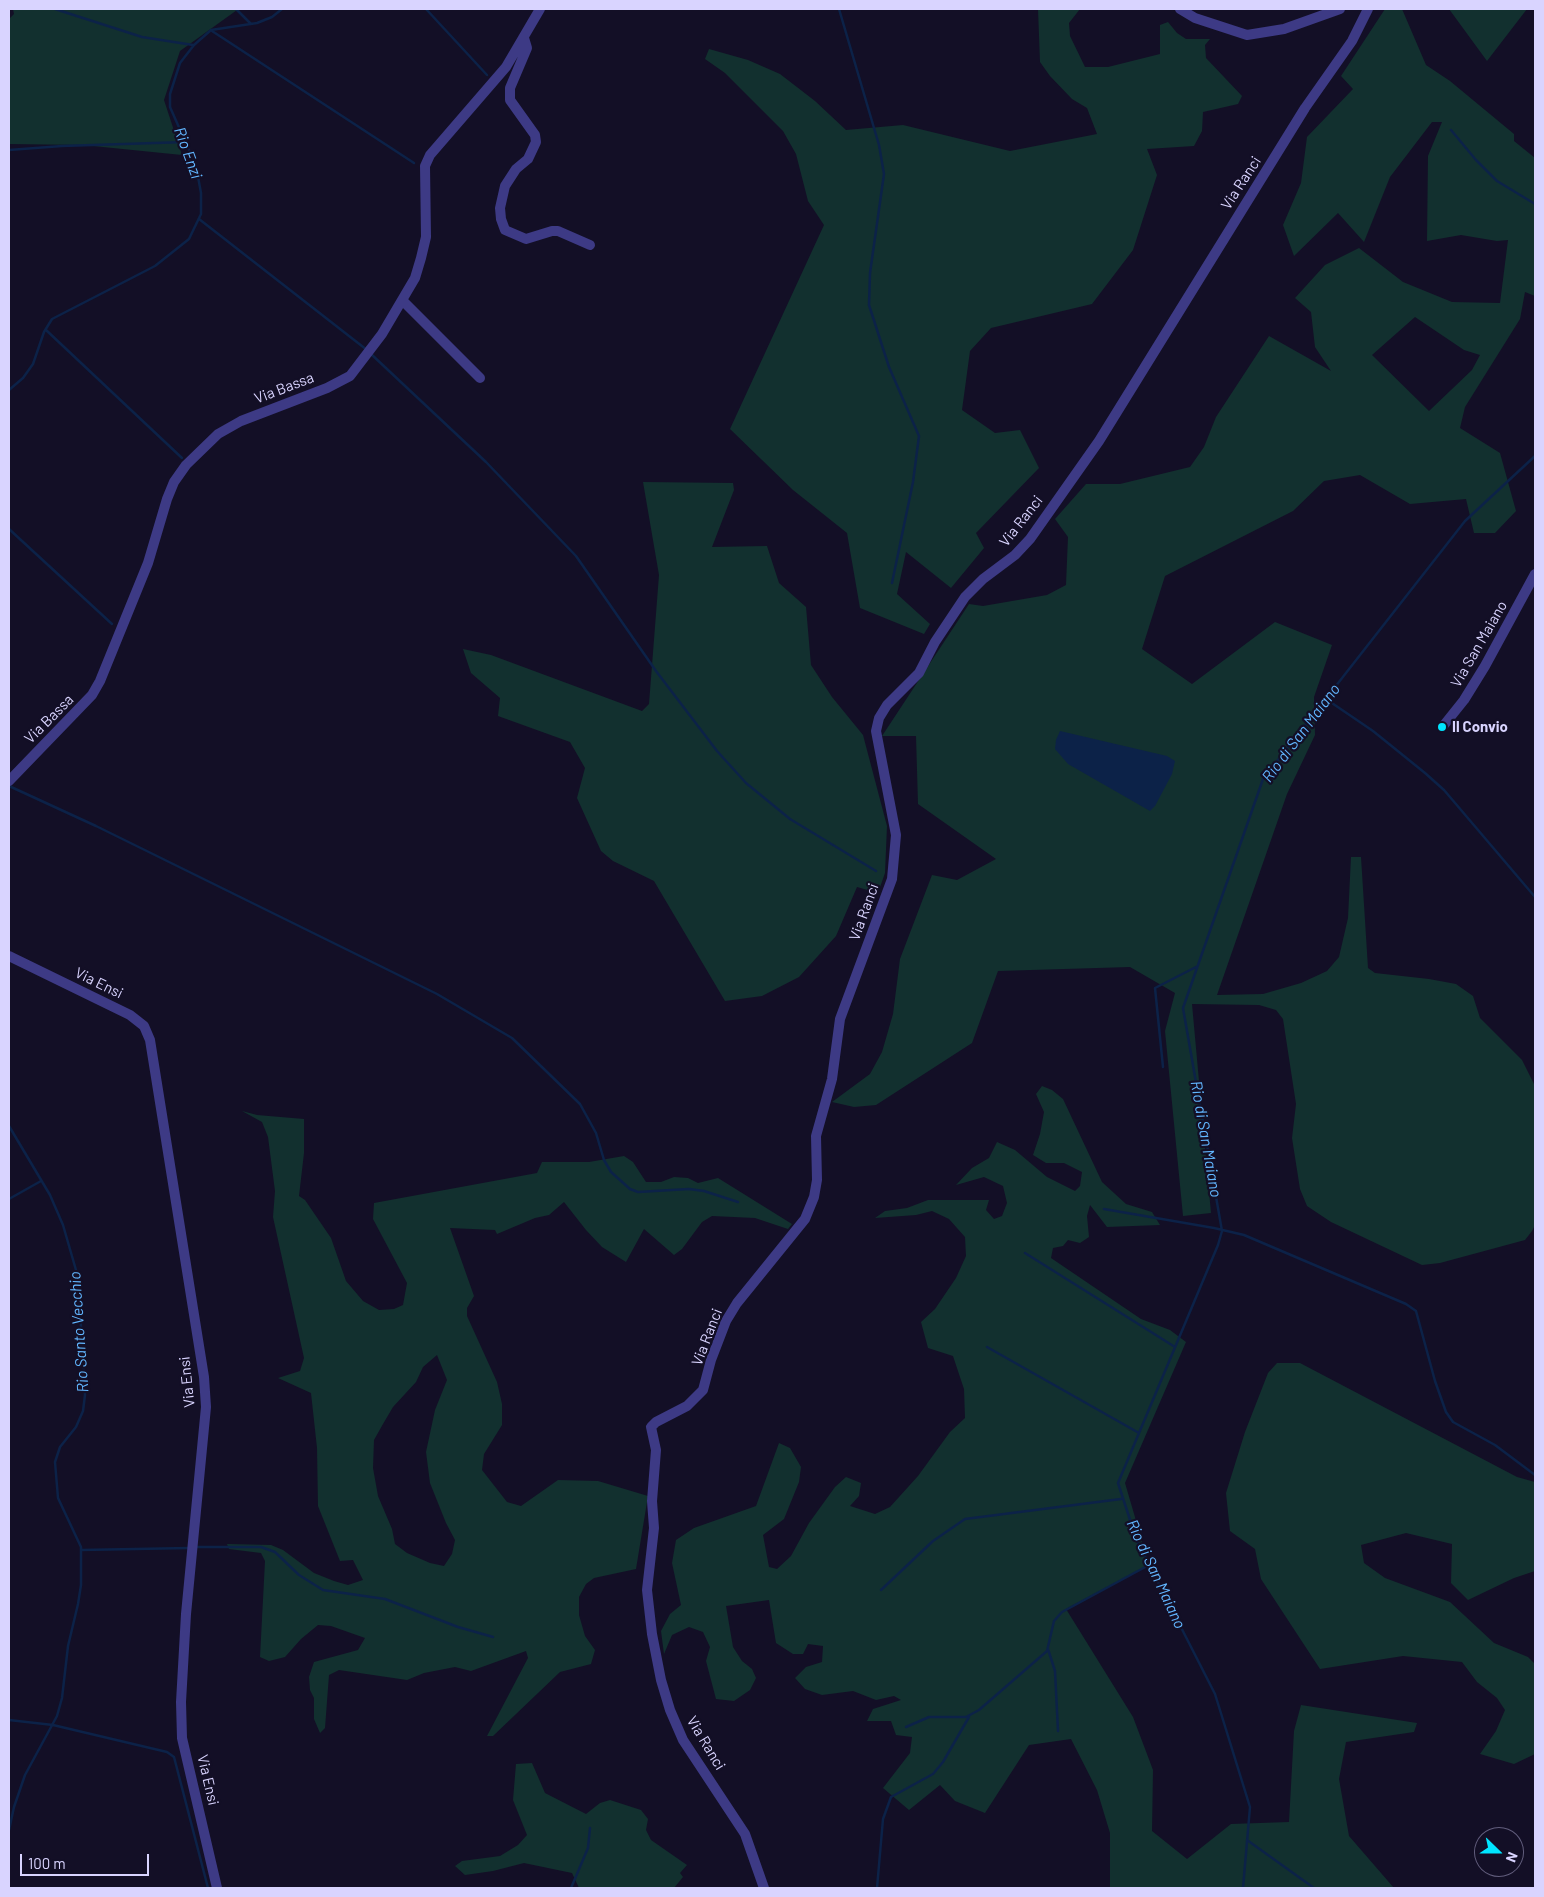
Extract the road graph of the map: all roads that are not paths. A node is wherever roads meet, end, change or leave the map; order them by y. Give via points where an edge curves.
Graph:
1 (540, 9) edge
2 (1180, 9) edge
3 (1340, 9) edge
4 (1368, 9) edge
5 (524, 38) junction
6 (590, 245) dead end
7 (403, 301) junction
8 (480, 378) dead end
9 (1535, 574) edge
10 (1444, 725) dead end
11 (9, 781) edge
12 (9, 956) edge
13 (217, 1888) edge
14 (764, 1888) edge

1 - 5 street, Via Bassa
2 - 3 street via 1195,18 1248,35 1284,29
4 - 14 street, Via Ranci via 1352,41 1305,108 1099,441 1030,539 965,597 919,673 879,718 876,731 896,835 892,879 840,1019 832,1079 816,1136 814,1197 805,1219 726,1321 703,1390 688,1406 651,1427 656,1450 652,1500 654,1528 647,1590 661,1680 683,1740 752,1848
5 - 6 street via 527,48 510,88 510,100 535,134 536,142 528,159 516,169 505,186 501,219 505,230 526,240 558,231
5 - 7 street, Via Bassa via 485,94 430,154 424,181 426,237 415,278
7 - 8 street
7 - 11 street, Via Bassa via 350,376 263,411 218,434 186,465 166,499 148,563 92,695
9 - 10 street, Via San Maiano via 1468,694
12 - 13 street, Via Ensi via 130,1015 144,1026 150,1040 204,1377 206,1407 181,1702 182,1738

